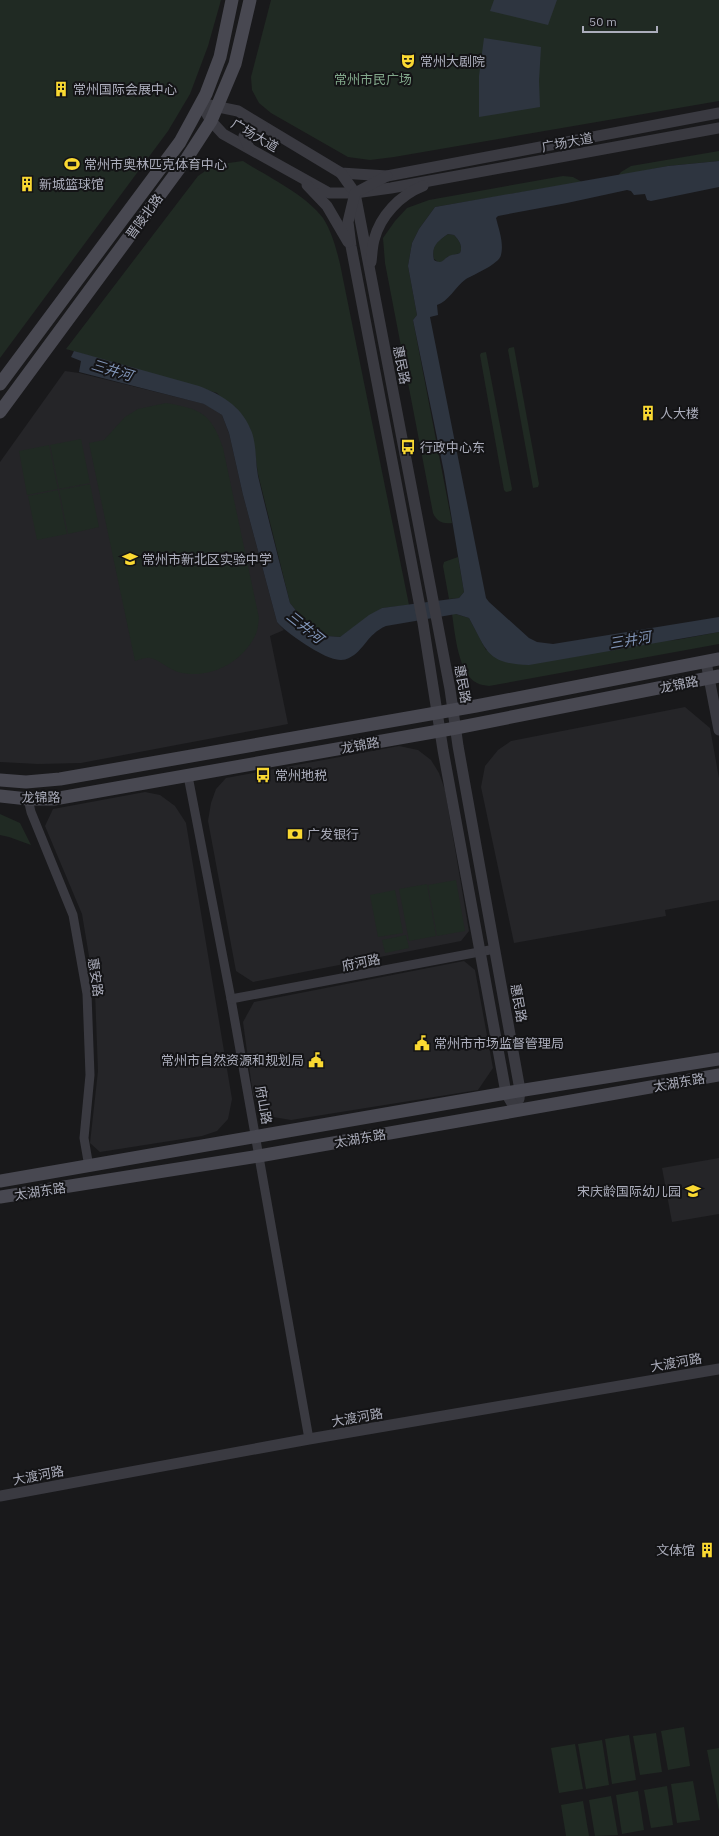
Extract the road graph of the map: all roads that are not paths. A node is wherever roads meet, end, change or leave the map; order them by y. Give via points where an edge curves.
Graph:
1 (232, 0) edge
2 (250, 0) edge
3 (201, 104) junction
4 (216, 107) junction
5 (719, 113) edge
6 (211, 122) junction
7 (263, 127) junction
8 (719, 128) edge
9 (249, 148) junction
10 (341, 173) junction
11 (294, 174) junction
12 (387, 176) junction
13 (437, 180) junction
14 (355, 194) junction
15 (351, 246) junction
16 (370, 274) junction
17 (0, 384) edge
18 (0, 412) edge
19 (719, 659) edge
20 (706, 662) junction
21 (714, 677) edge
22 (453, 710) junction
23 (438, 713) junction
24 (456, 728) junction
25 (719, 730) edge
26 (440, 731) junction
27 (188, 776) junction
28 (0, 780) edge
29 (0, 796) edge
30 (28, 799) junction
31 (495, 949) junction
32 (480, 952) junction
33 (231, 999) junction
34 (719, 1059) edge
35 (719, 1075) edge
36 (520, 1090) junction
37 (506, 1093) junction
38 (516, 1110) junction
39 (256, 1136) junction
40 (259, 1156) junction
41 (89, 1167) junction
42 (0, 1181) edge
43 (0, 1197) edge
44 (719, 1369) edge
45 (309, 1439) junction
46 (0, 1496) edge

1 - 3 main road, 晋陵北路 via 220,57
2 - 4 main road, 晋陵北路 via 235,64
3 - 4 street, 广场大道
3 - 6 street, 广场大道
3 - 17 main road, 晋陵北路 via 180,142
4 - 6 main road, 晋陵北路
4 - 7 street, 广场大道 via 238,111
5 - 12 street, 广场大道
6 - 9 street, 广场大道 via 223,134
6 - 18 main road, 晋陵北路
7 - 9 street via 250,128 244,136
7 - 10 street, 广场大道
8 - 13 street, 广场大道
9 - 11 street, 广场大道
10 - 12 street, 广场大道
10 - 14 street, 惠民路
11 - 14 street, 广场大道 via 329,193
11 - 15 street via 327,206
12 - 14 street
13 - 14 street, 广场大道
13 - 16 street via 416,189 397,202 382,221 374,240
14 - 15 street via 348,222
14 - 16 street, 惠民路
15 - 23 street
16 - 22 street, 惠民路 via 438,620
19 - 20 main road, 龙锦路
20 - 21 street
20 - 22 main road, 龙锦路
21 - 24 main road, 龙锦路
21 - 25 street
22 - 23 main road, 龙锦路
22 - 24 street, 惠民路
23 - 26 street
23 - 28 main road, 龙锦路 via 60,780
24 - 26 main road, 龙锦路
24 - 31 street, 惠民路
26 - 27 main road, 龙锦路
26 - 32 street
27 - 30 main road, 龙锦路 via 54,799
27 - 33 street, 府山路
29 - 30 main road, 龙锦路
30 - 41 street, 惠安路 via 73,915 87,994 90,1076 84,1138
31 - 32 street, 府河路
31 - 36 street, 惠民路
32 - 33 street, 府河路
32 - 37 street
33 - 39 street, 府山路
34 - 36 main road, 太湖东路
35 - 38 main road, 太湖东路
36 - 37 main road, 太湖东路
36 - 38 street, 惠民路
37 - 38 street
37 - 39 main road, 太湖东路
38 - 40 main road, 太湖东路
39 - 40 street, 府山路
39 - 41 main road, 太湖东路
40 - 43 main road, 太湖东路
40 - 45 street, 府山路
41 - 42 main road, 太湖东路
44 - 45 street, 大渡河路
45 - 46 street, 大渡河路

